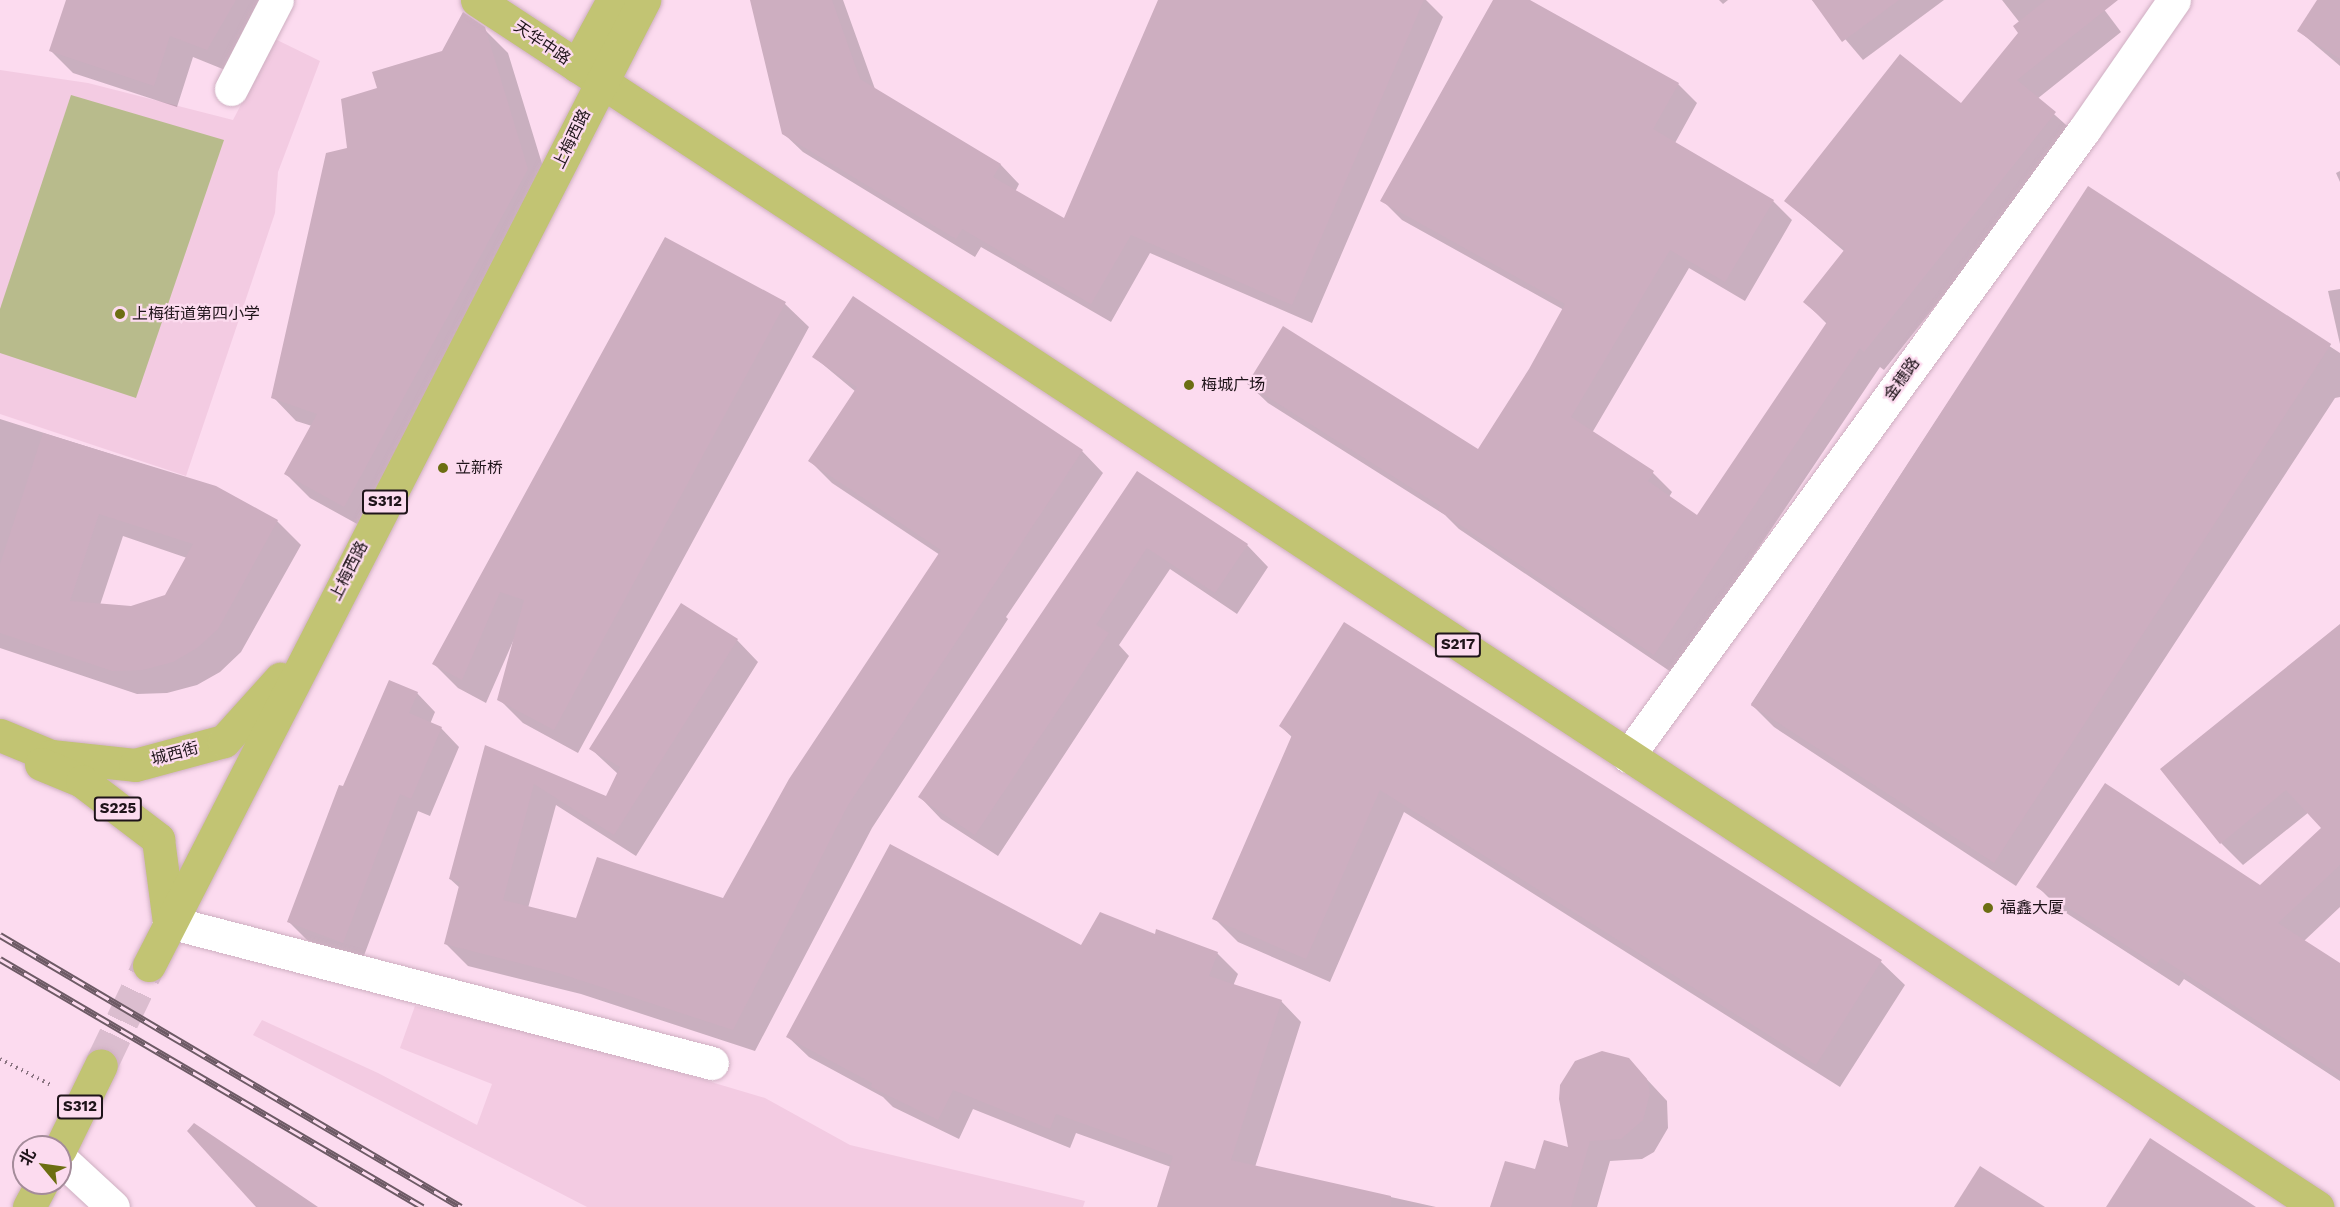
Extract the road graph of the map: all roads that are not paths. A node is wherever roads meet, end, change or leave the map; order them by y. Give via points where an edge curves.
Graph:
1 (277, 0) edge
2 (477, 0) edge
3 (613, 0) edge
4 (644, 0) edge
5 (2174, 0) edge
6 (589, 74) junction
7 (231, 89) dead end
8 (312, 644) junction
9 (0, 735) edge
10 (0, 747) edge
11 (1628, 756) junction
12 (169, 922) junction
13 (148, 965) tunnel mouth
14 (712, 1063) dead end
15 (101, 1065) tunnel mouth
16 (67, 1135) edge
17 (72, 1169) edge
18 (113, 1207) edge
19 (2317, 1207) edge

1 - 7 street
2 - 6 main road, 天华中路
3 - 6 main road
4 - 6 main road
5 - 11 street, 金穗路 via 2084,130
6 - 8 main road, 上梅西路 / S312
6 - 11 main road, S217
8 - 9 main road, 城西街 via 224,741 135,765 51,756
8 - 12 main road, 上梅西路 / S312
10 - 12 main road, S225 via 82,781 158,840
11 - 19 main road, S217
12 - 13 main road, 上梅西路 / S312
12 - 14 street
15 - 16 main road, S312
17 - 18 street

